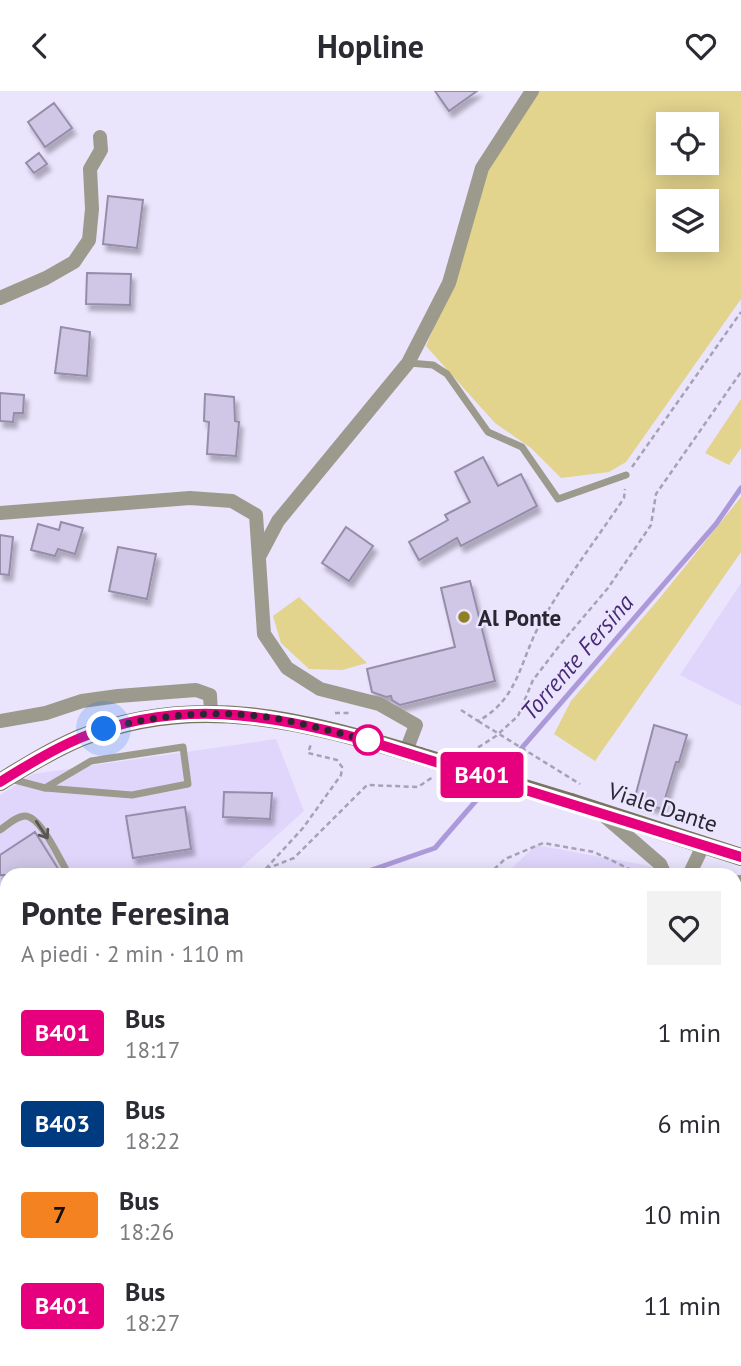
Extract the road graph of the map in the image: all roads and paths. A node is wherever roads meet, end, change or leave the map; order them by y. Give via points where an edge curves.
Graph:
1 (532, 91) edge
2 (100, 137) dead end
3 (0, 298) edge
4 (741, 312) edge
5 (408, 363) junction
6 (741, 372) edge
7 (626, 475) junction
8 (0, 513) edge
9 (260, 556) junction
10 (461, 710) dead end
11 (212, 714) junction
12 (0, 721) edge
13 (478, 721) junction
14 (312, 740) dead end
15 (413, 754) junction
16 (463, 758) dead end
17 (440, 772) dead end
18 (3, 780) edge
19 (580, 784) dead end
20 (46, 788) junction
21 (598, 811) junction
22 (0, 829) edge
23 (703, 846) junction
24 (741, 857) edge
25 (65, 868) edge
26 (267, 868) edge
27 (269, 868) edge
28 (495, 868) edge
29 (627, 868) edge
30 (661, 868) edge
31 (693, 868) edge

1 - 5 street via 482,168 449,283
2 - 3 street via 101,150 90,169 89,240 74,262
4 - 7 path
5 - 7 lane via 433,365 447,374 488,432 522,447 558,499
5 - 9 street via 278,521
6 - 16 path via 656,494 651,525 608,588 533,680 517,716
7 - 13 path via 624,498 541,622 514,686 494,712
8 - 9 street via 190,498 232,501 256,515
9 - 15 street via 264,634 287,667 320,689 379,703 416,725
10 - 13 path
11 - 12 street via 210,695 197,689 94,699
11 - 15 main road, Viale Dante via 281,719
11 - 18 main road, Viale Dante via 153,718 104,729
13 - 19 path, bridge
14 - 26 path via 308,753 337,760 341,775
15 - 21 main road, Viale Dante, bridge
17 - 27 path via 418,787 367,785 294,858
18 - 20 lane
20 - 20 lane via 132,795 188,784 183,747 91,761
21 - 23 main road, Viale Dante
21 - 30 street
22 -> 25 lane via 22,816 32,817
23 - 24 main road, Viale Dante
23 - 31 street
28 - 29 path via 505,859 543,843 594,852

